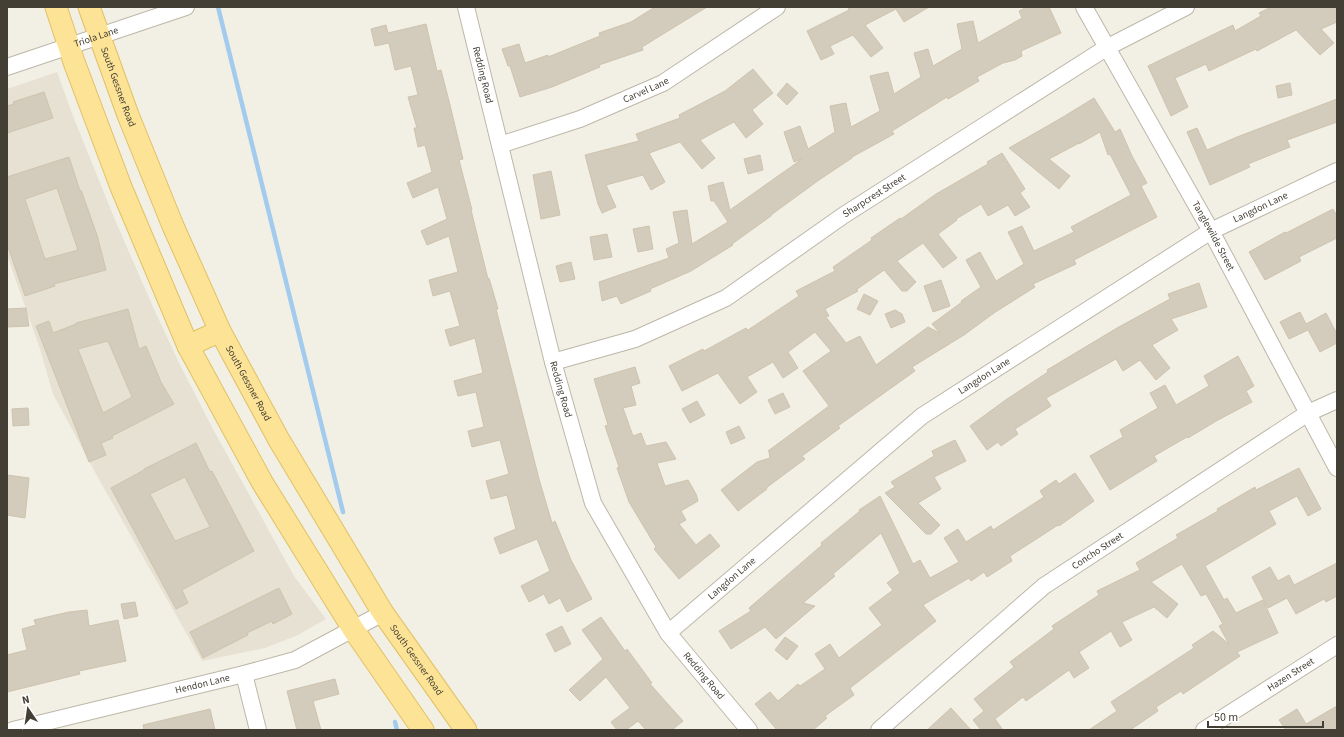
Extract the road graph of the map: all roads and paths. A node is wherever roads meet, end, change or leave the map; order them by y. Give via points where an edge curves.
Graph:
1 (56, 7) edge
2 (89, 7) edge
3 (186, 7) edge
4 (466, 7) edge
5 (777, 7) edge
6 (1084, 7) edge
7 (1186, 7) edge
8 (99, 36) junction
9 (69, 46) junction
10 (1106, 48) junction
11 (7, 67) edge
12 (500, 145) junction
13 (1337, 171) edge
14 (1211, 231) junction
15 (220, 331) junction
16 (188, 346) junction
17 (553, 362) junction
18 (1337, 400) edge
19 (1308, 413) junction
20 (1337, 468) edge
21 (383, 613) junction
22 (353, 629) junction
23 (668, 633) junction
24 (1337, 645) edge
25 (244, 674) junction
26 (44, 727) edge
27 (13, 730) edge
28 (258, 730) edge
29 (423, 730) edge
30 (466, 730) edge
31 (749, 730) edge
32 (879, 730) edge
33 (1204, 730) edge

1 - 9 main road
2 - 8 main road, South Gessner Road
3 - 8 street, Triola Lane
4 - 12 street, Redding Road
5 - 12 street, Carvel Lane via 663,83 580,119
6 - 10 street, Tanglewilde Street
7 - 10 street, Sharpcrest Street
8 - 9 street, Triola Lane
8 - 15 main road, South Gessner Road via 173,226
9 - 11 street, Triola Lane
9 - 16 main road via 121,187
10 - 14 street, Tanglewilde Street
10 - 17 street, Sharpcrest Street via 844,214 726,298 635,339
12 - 17 street, Redding Road
13 - 14 street, Langdon Lane
14 - 19 street, Tanglewilde Street
14 - 23 street, Langdon Lane via 922,416
15 - 16 main road
15 - 21 main road, South Gessner Road via 279,440
16 - 22 main road via 262,482
17 - 23 street, Redding Road via 593,504
18 - 19 street, Concho Street
19 - 20 street, Tanglewilde Street
19 - 32 street, Concho Street via 1044,586
21 - 22 street, Hendon Lane
21 - 30 main road, South Gessner Road
22 - 25 street, Hendon Lane via 296,660
22 - 29 main road
23 - 31 street, Redding Road
24 - 33 street, Hazen Street
25 - 26 street, Hendon Lane
25 - 28 street
26 - 27 street, Hendon Lane

